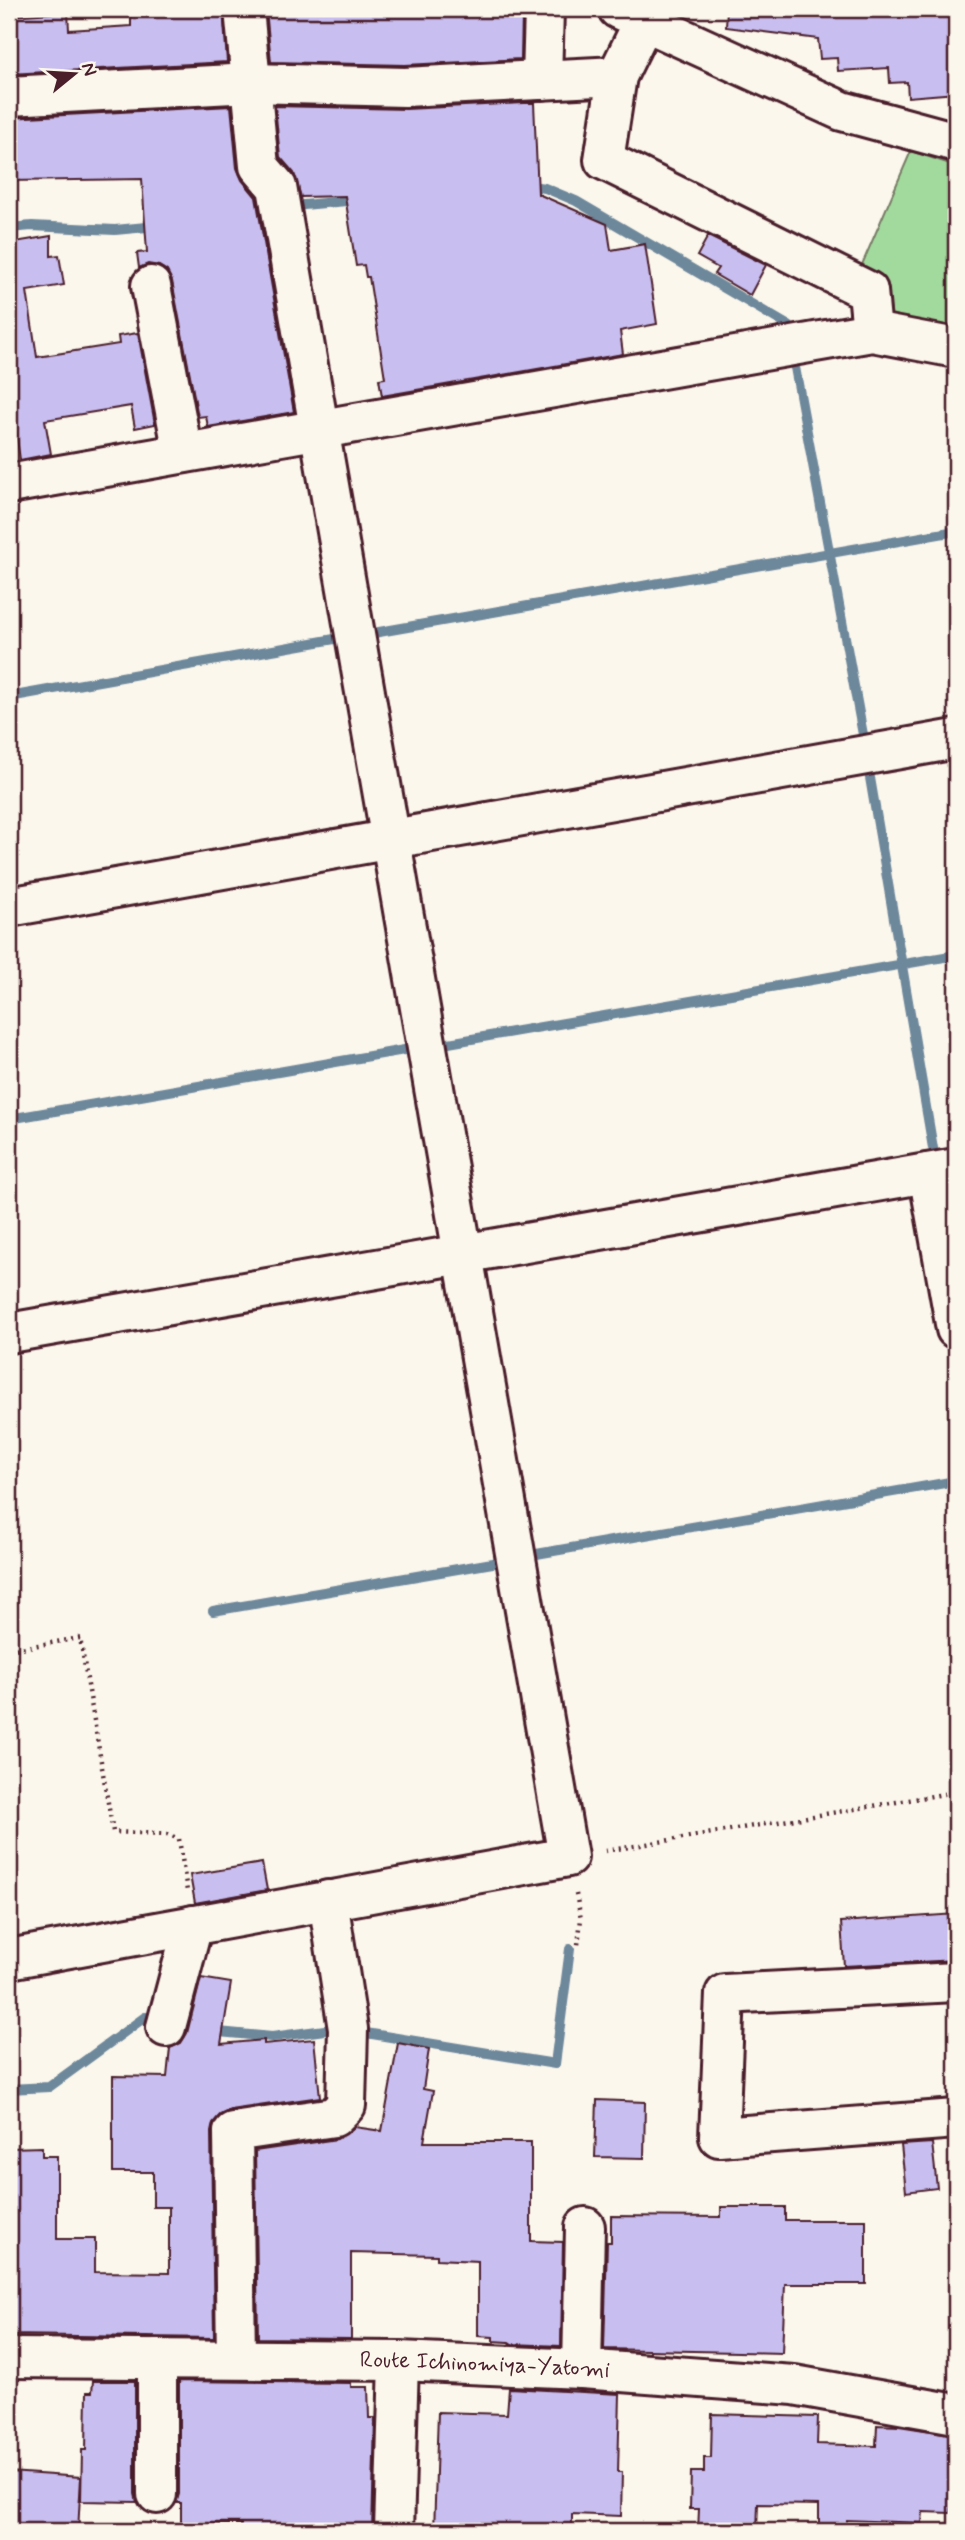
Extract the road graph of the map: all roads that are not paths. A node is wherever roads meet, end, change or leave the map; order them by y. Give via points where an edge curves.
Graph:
1 (244, 9) edge
2 (544, 9) edge
3 (631, 14) edge
4 (617, 76) junction
5 (542, 80) junction
6 (251, 83) junction
7 (9, 96) edge
8 (956, 142) edge
9 (151, 286) dead end
10 (872, 332) junction
11 (956, 348) edge
12 (319, 429) junction
13 (183, 453) junction
14 (9, 484) edge
15 (956, 739) edge
16 (390, 840) junction
17 (9, 907) edge
18 (942, 1171) edge
19 (462, 1253) junction
20 (956, 1329) edge
21 (9, 1333) edge
22 (328, 1900) junction
23 (192, 1925) junction
24 (9, 1959) edge
25 (956, 1982) edge
26 (166, 2027) dead end
27 (956, 2119) edge
28 (585, 2227) dead end
29 (9, 2358) edge
30 (157, 2358) junction
31 (236, 2359) junction
32 (399, 2361) junction
33 (582, 2369) junction
34 (956, 2414) edge
35 (157, 2494) dead end
36 (394, 2531) edge

1 - 6 street
2 - 5 street
3 - 4 street
3 - 8 street via 842,111
4 - 5 street
4 - 10 street via 604,160 868,291
5 - 6 street via 405,87
6 - 7 street
6 - 12 street via 260,166 277,187
9 - 13 street
10 - 11 street
10 - 12 street
12 - 13 street
12 - 16 street
13 - 14 street
15 - 16 street
16 - 17 street
16 - 19 street
18 - 19 street
18 - 20 street
19 - 21 street
19 - 22 street via 568,1857
22 - 23 street
22 - 31 street via 348,2029 346,2105 334,2117 233,2132
23 - 24 street
23 - 26 street
25 - 27 street via 725,1994 719,2137
28 - 33 street
29 - 30 street, Route Ichinomiya-Yatomi
30 - 31 street, Route Ichinomiya-Yatomi
30 - 35 street
31 - 32 street, Route Ichinomiya-Yatomi
32 - 33 street, Route Ichinomiya-Yatomi
32 - 36 street
33 - 34 street, Route Ichinomiya-Yatomi via 794,2385

